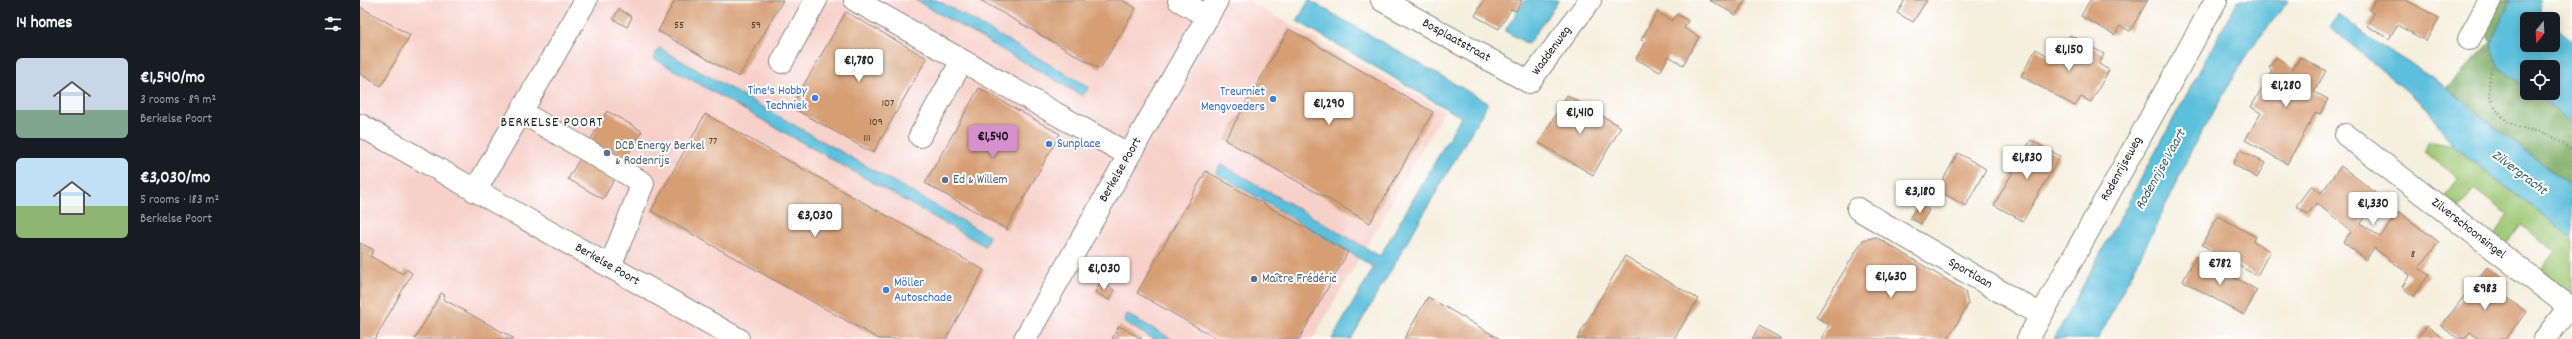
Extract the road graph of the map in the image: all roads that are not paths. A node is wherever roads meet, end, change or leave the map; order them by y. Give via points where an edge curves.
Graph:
1 (586, 0) edge
2 (816, 0) edge
3 (855, 0) edge
4 (1179, 0) edge
5 (1382, 0) edge
6 (1590, 0) edge
7 (2216, 0) edge
8 (2490, 0) edge
9 (1213, 8) edge
10 (2469, 39) dead end
11 (962, 60) junction
12 (782, 62) dead end
13 (1530, 82) joint
14 (521, 112) junction
15 (360, 125) edge
16 (2346, 135) dead end
17 (920, 136) dead end
18 (1130, 155) junction
19 (475, 191) junction
20 (1858, 209) dead end
21 (610, 267) junction
22 (2570, 308) edge
23 (2041, 315) junction
24 (738, 339) edge
25 (1025, 339) edge
26 (2028, 339) edge
27 (2545, 339) edge

1 - 14 street
2 - 12 street
3 - 11 street
4 - 9 street
5 - 13 street, Bosplaatstraat
6 - 13 street, Waddenweg
7 - 23 street, Rodenrijseweg
8 - 10 street
9 - 18 street, Berkelse Poort
11 - 17 street
11 - 18 street
14 - 19 street
14 - 21 street via 643,183
15 - 19 street, Berkelse Poort
16 - 22 street, Zilverschoonsingel
18 - 25 street, Berkelse Poort
19 - 21 street, Berkelse Poort
20 - 23 street, Sportlaan
21 - 24 street, Berkelse Poort
22 - 27 street
23 - 26 street, Rodenrijseweg

